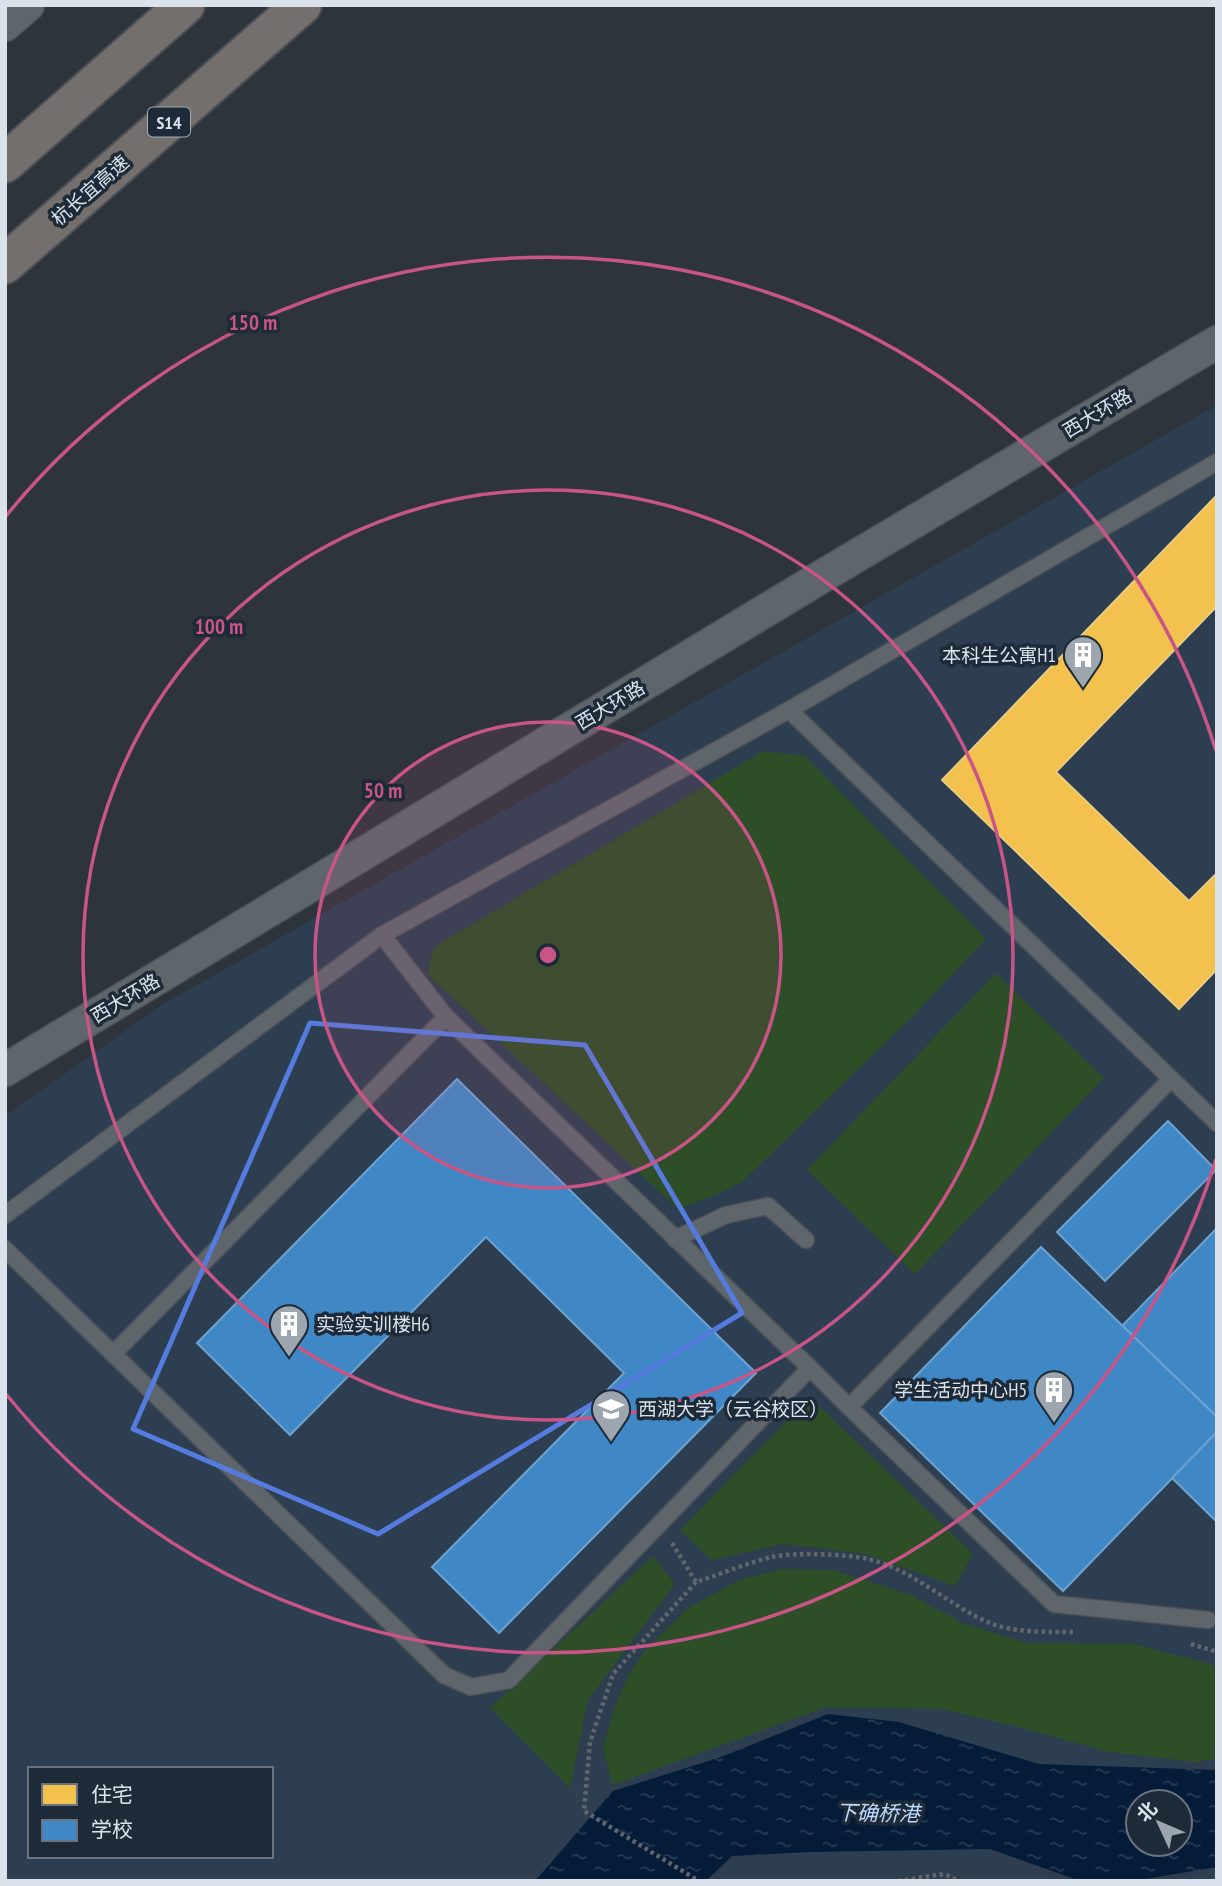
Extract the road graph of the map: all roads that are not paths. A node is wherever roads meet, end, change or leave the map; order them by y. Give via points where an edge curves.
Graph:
1 (28, 5) edge
2 (185, 5) edge
3 (302, 5) edge
4 (5, 24) edge
5 (5, 163) edge
6 (5, 264) edge
7 (1217, 342) edge
8 (1217, 462) edge
9 (789, 710) junction
10 (382, 936) junction
11 (446, 1017) junction
12 (5, 1070) edge
13 (1171, 1079) junction
14 (1217, 1123) edge
15 (5, 1216) edge
16 (675, 1239) junction
17 (806, 1240) dead end
18 (5, 1249) edge
19 (113, 1354) junction
20 (810, 1368) junction
21 (849, 1407) junction
22 (1208, 1620) dead end

1 - 4 street
2 - 5 highway
3 - 6 highway, 杭长宜高速 / S14
7 - 12 street, 西大环路
8 - 9 lane
9 - 10 lane
9 - 13 lane
10 - 11 lane
10 - 15 lane
11 - 16 lane
11 - 19 lane
13 - 14 lane
13 - 21 lane
16 - 17 lane via 726,1215 768,1206
16 - 20 lane
18 - 19 lane
19 - 20 lane via 444,1675 471,1687 509,1680
20 - 21 lane
21 - 22 lane via 1054,1604

